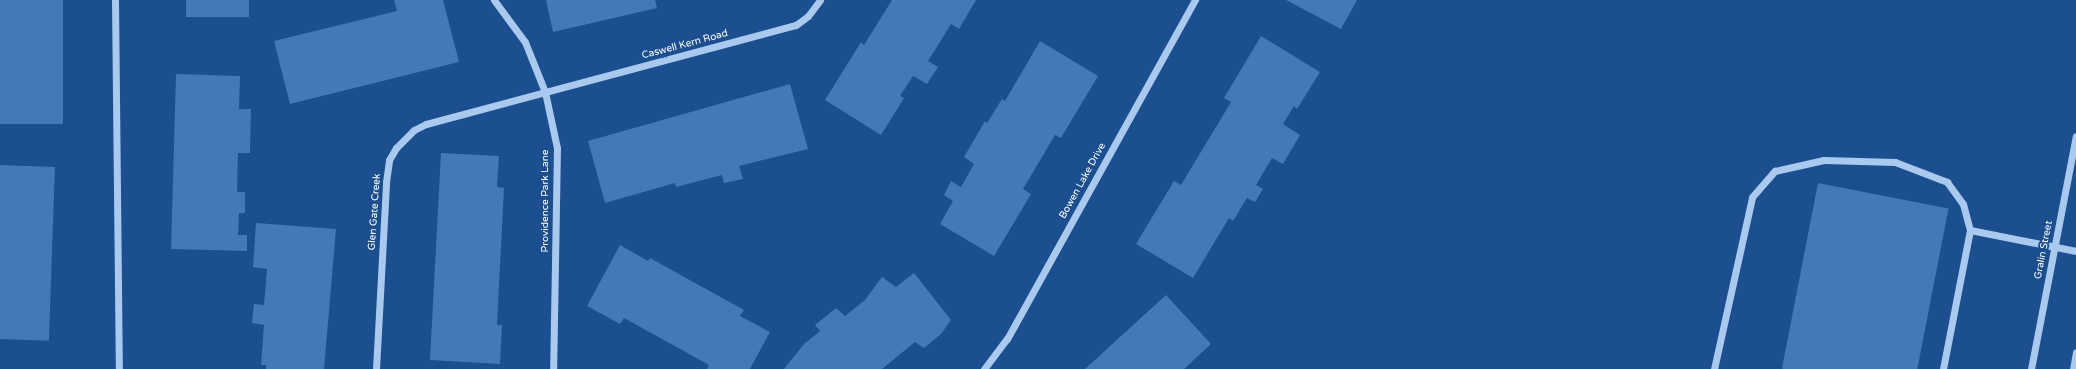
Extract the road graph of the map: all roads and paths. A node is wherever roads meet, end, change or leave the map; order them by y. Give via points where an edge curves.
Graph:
1 (115, 0) edge
2 (494, 0) edge
3 (820, 0) edge
4 (1195, 0) edge
5 (545, 92) junction
6 (2076, 136) edge
7 (1970, 230) junction
8 (2055, 247) junction
9 (2076, 251) edge
10 (2076, 352) edge
11 (119, 369) edge
12 (376, 369) edge
13 (555, 369) edge
14 (984, 369) edge
15 (1714, 369) edge
16 (1943, 369) edge
17 (2031, 369) edge
18 (2073, 369) edge

1 - 11 street
2 - 5 street, Providence Park Lane via 525,42
3 - 5 street, Caswell Kern Road via 808,16 796,26
4 - 14 street, Bowen Lake Drive via 1007,339
5 - 12 street, Glen Gate Creek via 426,124 414,130 396,148 390,160 386,182
5 - 13 street, Providence Park Lane via 557,148
6 - 8 street, Gralin Street
7 - 8 street
7 - 15 street via 1963,204 1947,182 1895,162 1824,160 1775,171 1752,197
7 - 16 street
8 - 9 street
8 - 17 street, Gralin Street
10 - 18 street

